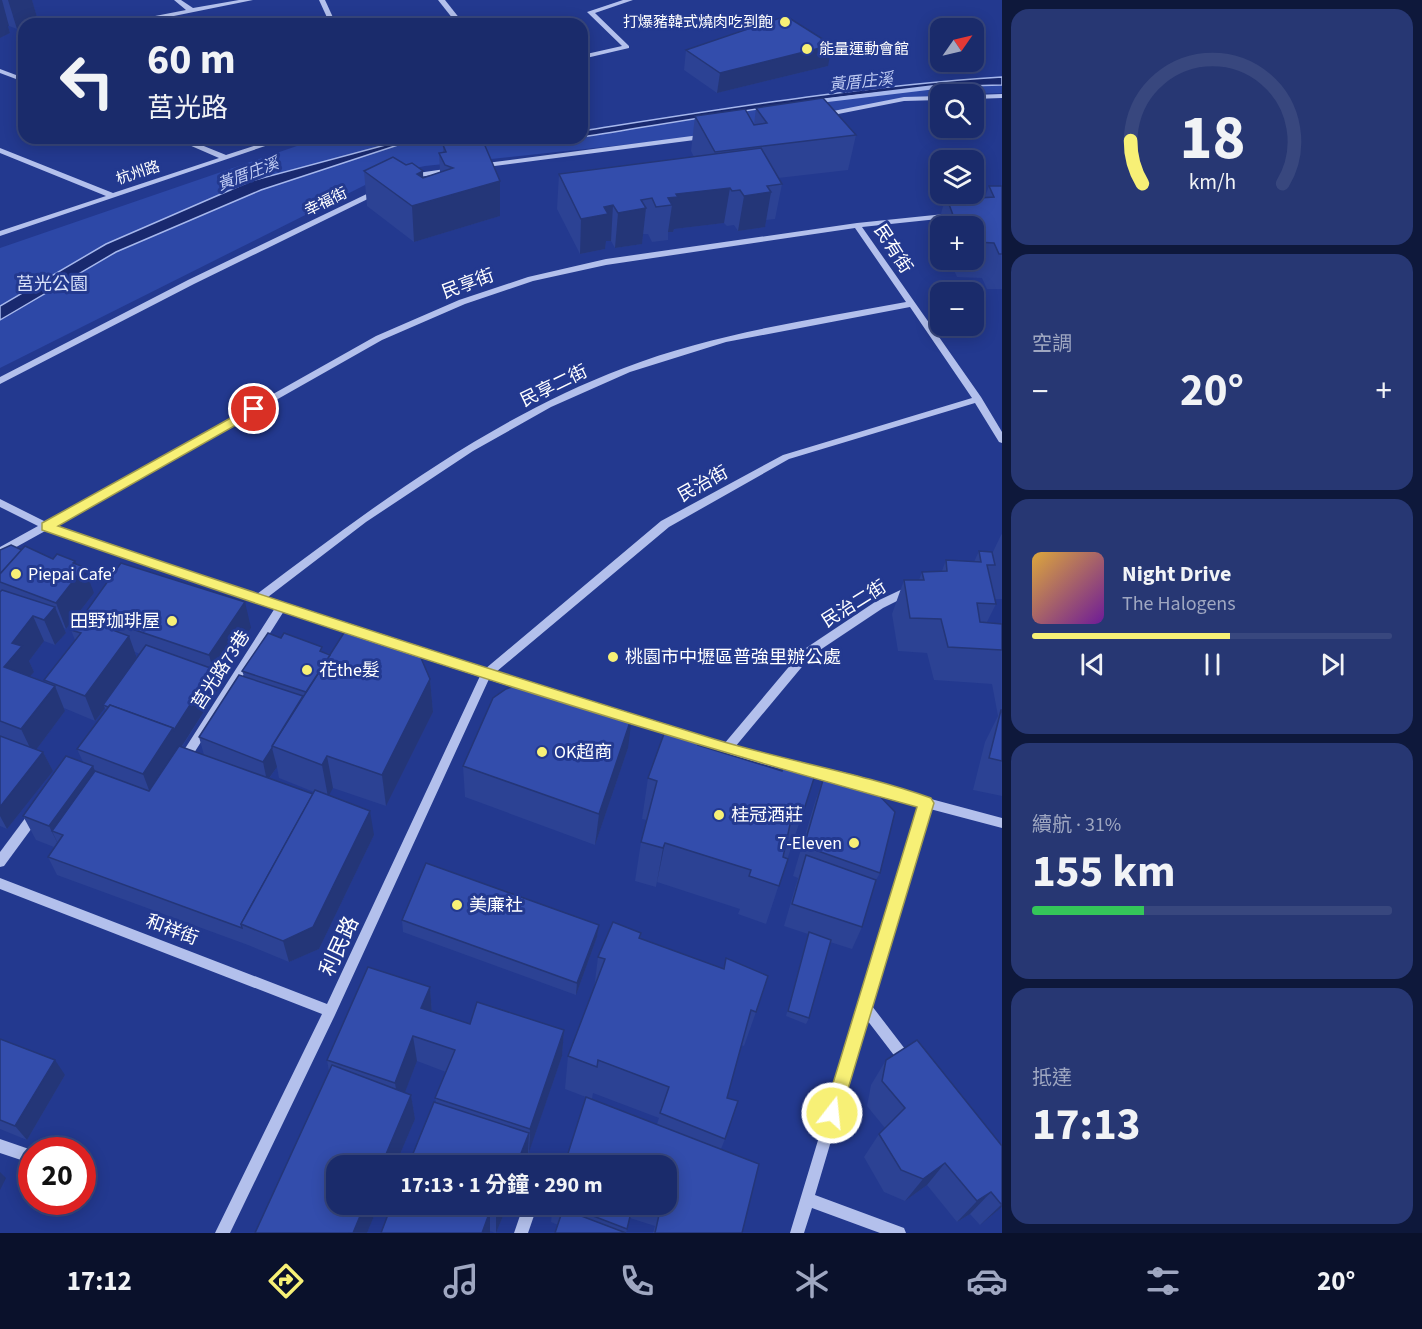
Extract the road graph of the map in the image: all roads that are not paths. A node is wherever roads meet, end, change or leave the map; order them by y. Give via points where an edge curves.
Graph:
1 (177, 0) edge
2 (249, 0) edge
3 (321, 0) edge
4 (441, 0) edge
5 (630, 0) edge
6 (192, 10) junction
7 (152, 18) edge
8 (330, 18) edge
9 (455, 18) edge
10 (588, 56) edge
11 (0, 71) edge
12 (18, 78) edge
13 (1002, 96) edge
14 (984, 97) edge
15 (930, 98) edge
16 (815, 117) edge
17 (714, 135) edge
18 (192, 144) edge
19 (267, 144) edge
20 (0, 150) edge
21 (226, 158) junction
22 (472, 167) edge
23 (460, 169) edge
24 (405, 179) edge
25 (386, 188) edge
26 (113, 196) junction
27 (969, 214) edge
28 (857, 225) junction
29 (1, 233) edge
30 (910, 304) junction
31 (0, 381) edge
32 (978, 399) junction
33 (1002, 440) edge
34 (0, 503) edge
35 (46, 526) junction
36 (0, 552) edge
37 (919, 585) edge
38 (257, 600) junction
39 (281, 608) junction
40 (372, 637) edge
41 (395, 644) edge
42 (486, 674) junction
43 (543, 692) edge
44 (600, 709) edge
45 (726, 749) junction
46 (190, 750) edge
47 (926, 803) junction
48 (42, 805) edge
49 (1002, 823) edge
50 (0, 862) edge
51 (0, 883) edge
52 (864, 1005) junction
53 (330, 1011) junction
54 (915, 1071) edge
55 (0, 1146) edge
56 (18, 1152) edge
57 (807, 1199) junction
58 (527, 1215) edge
59 (222, 1233) edge
60 (521, 1233) edge
61 (797, 1233) edge
62 (898, 1233) edge

1 - 6 lane
2 - 6 lane
3 - 8 lane
4 - 9 lane
5 - 10 lane via 590,12 627,47
6 - 7 lane
11 - 12 lane
13 - 14 lane
15 - 16 lane via 904,99
17 - 22 lane
18 - 21 lane
19 - 21 lane, 杭州路
20 - 26 lane
21 - 26 lane, 杭州路
23 - 24 lane
25 - 31 lane, 幸福街 via 191,282
26 - 29 lane, 杭州路
27 - 28 lane, 民享街
28 - 30 lane, 民有街
28 - 35 lane, 民享街 via 606,262 531,279 462,302 379,338
30 - 32 lane, 民有街
30 - 38 lane, 民享二街 via 724,339 627,370 548,405 470,448 363,519
32 - 33 lane, 民有街
32 - 42 lane, 民治街 via 786,457 665,524
34 - 35 lane
35 - 36 lane, 民享街
35 - 38 lane via 136,563
37 - 45 lane, 民治二街 via 879,605 807,653
38 - 39 lane
39 - 40 lane
39 - 46 lane, 莒光路73巷
41 - 42 lane
42 - 43 lane
42 - 53 lane, 利民路
44 - 45 lane
45 - 47 lane
47 - 49 lane
47 - 52 lane
48 - 50 lane
51 - 53 lane, 和祥街
52 - 54 lane
52 - 57 lane
53 - 59 lane, 利民路
55 - 56 lane
57 - 61 lane
57 - 62 lane
58 - 60 lane

